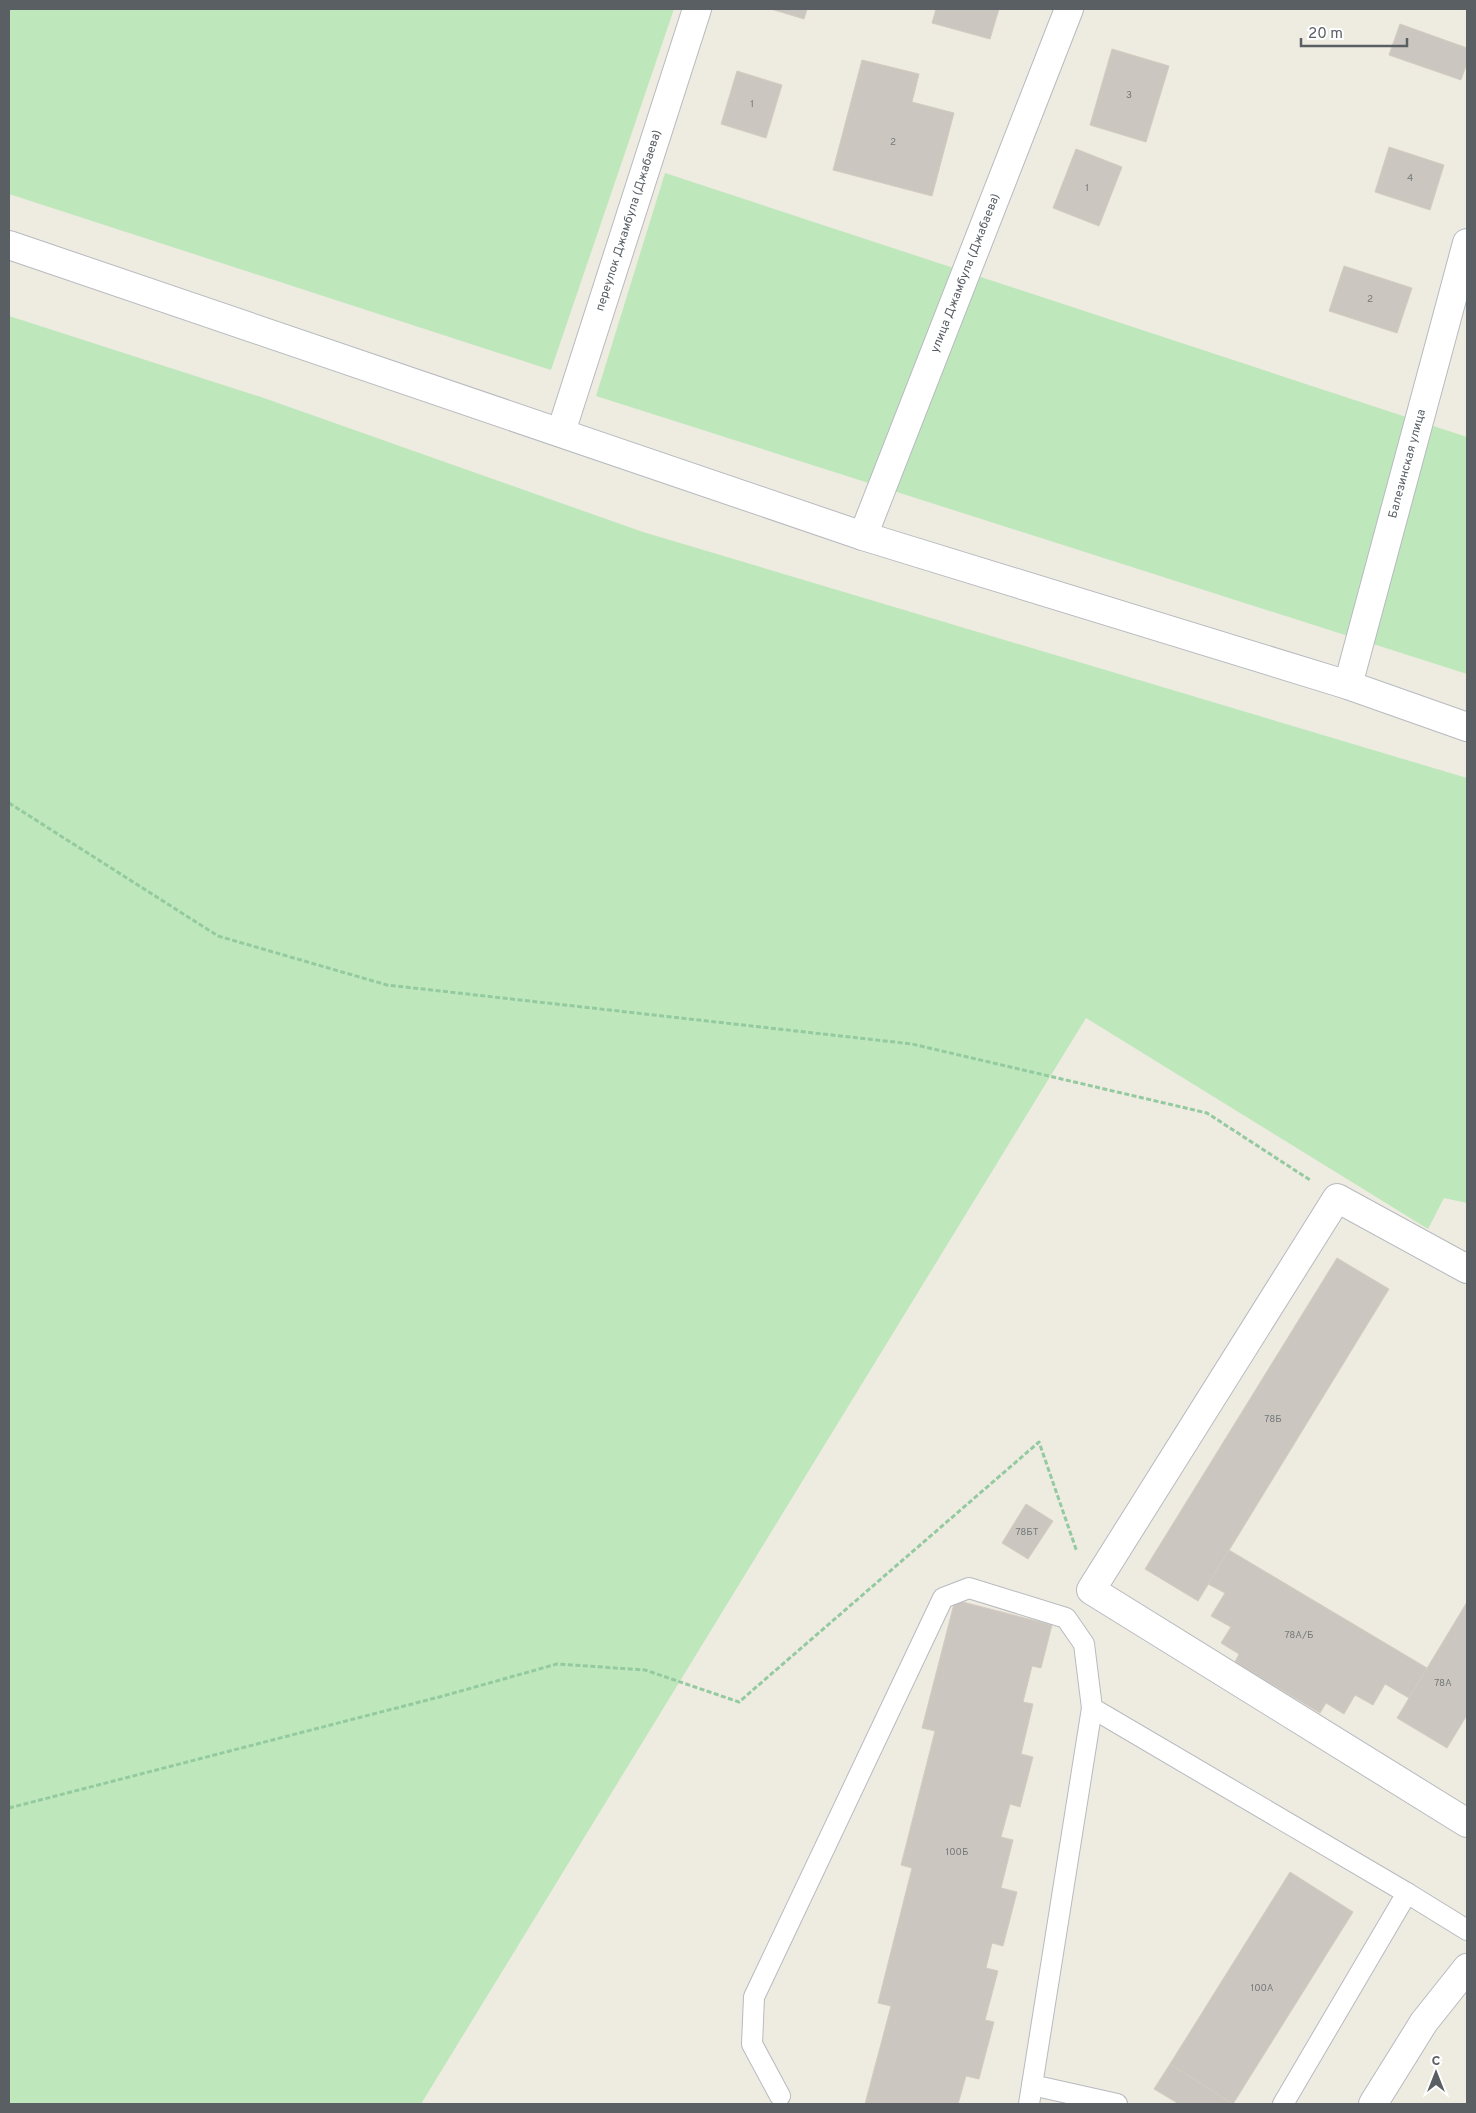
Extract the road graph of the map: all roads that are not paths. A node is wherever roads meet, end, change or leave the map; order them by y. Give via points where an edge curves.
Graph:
1 (697, 9) edge
2 (1069, 9) edge
3 (1467, 243) edge
4 (9, 245) edge
5 (561, 432) junction
6 (863, 536) junction
7 (1348, 685) junction
8 (1467, 727) edge
9 (1467, 1270) edge
10 (1092, 1708) junction
11 (1467, 1823) edge
12 (1407, 1893) junction
13 (1467, 1930) edge
14 (1465, 1976) edge
15 (1031, 2094) edge
16 (780, 2096) dead end
17 (1116, 2104) edge
18 (1283, 2104) edge
19 (1373, 2104) edge

1 - 5 street, переулок Джамбула (Джабаева)
2 - 6 street, улица Джамбула (Джабаева)
3 - 7 street, Балезинская улица
4 - 5 street
5 - 6 street
6 - 7 street
7 - 8 street
9 - 11 street via 1338,1198 1091,1590
10 - 12 lane
10 - 15 lane
10 - 16 lane via 1084,1644 1066,1618 970,1588 943,1598 754,1997 752,2044
12 - 13 lane
12 - 18 lane
14 - 19 street via 1424,2022
15 - 17 lane

